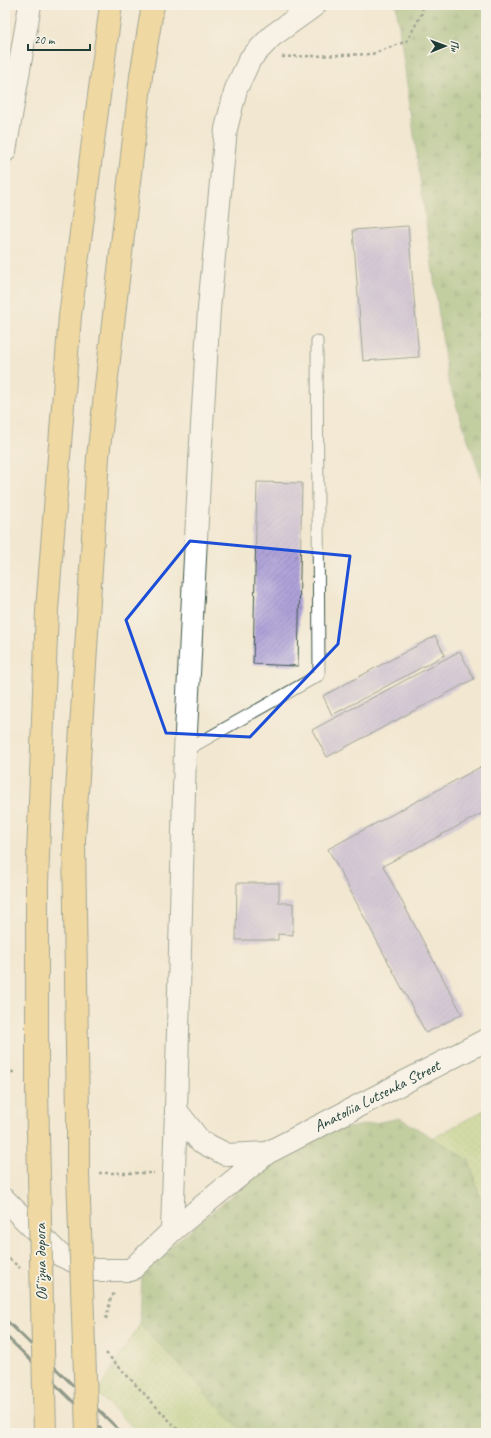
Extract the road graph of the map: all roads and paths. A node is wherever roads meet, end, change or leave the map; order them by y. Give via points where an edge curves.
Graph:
1 (30, 5) edge
2 (111, 5) edge
3 (153, 5) edge
4 (315, 5) edge
5 (423, 5) edge
6 (250, 59) junction
7 (6, 143) edge
8 (317, 341) dead end
9 (185, 751) junction
10 (486, 1040) edge
11 (176, 1110) junction
12 (267, 1152) junction
13 (78, 1173) junction
14 (174, 1173) junction
15 (5, 1200) edge
16 (172, 1231) junction
17 (131, 1270) junction
18 (104, 1324) dead end
19 (101, 1348) dead end
20 (45, 1433) edge
21 (87, 1433) edge
22 (181, 1433) edge

1 - 7 street
2 - 20 highway, Обʼїзна дорога, bridge via 70,316 46,610 37,884 37,1090
3 - 13 highway, bridge via 141,76 98,457 74,840
4 - 6 street via 272,36
5 - 6 path via 422,13 407,41 372,54
6 - 9 street via 236,89 226,128 210,301
8 - 9 lane via 319,675
9 - 11 street
10 - 12 street, Anatoliia Lutsenka Street
11 - 12 street, Anatoliia Lutsenka Street via 200,1141 227,1155
11 - 14 street
12 - 16 street, Anatoliia Lutsenka Street
13 - 14 path
13 - 21 highway, bridge
14 - 16 street
15 - 17 street via 60,1255 93,1270
16 - 17 street, Anatoliia Lutsenka Street
17 - 18 path via 111,1298
19 - 22 path

